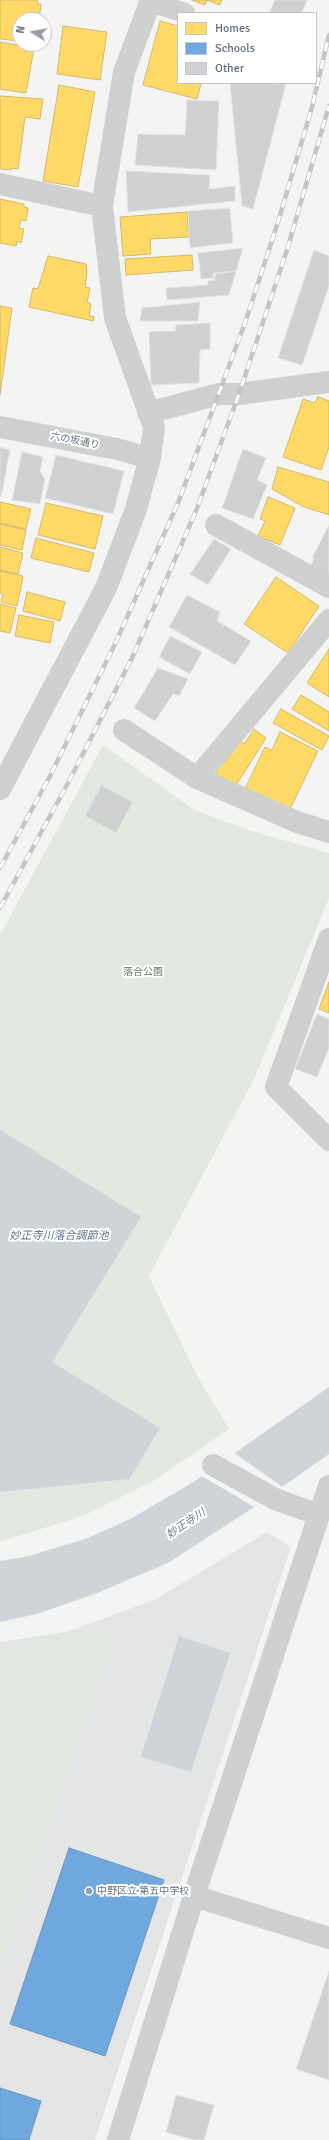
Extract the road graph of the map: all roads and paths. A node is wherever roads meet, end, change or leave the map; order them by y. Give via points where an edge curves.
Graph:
1 (150, 1) edge
2 (182, 12) edge
3 (0, 184) edge
4 (102, 206) junction
5 (329, 382) edge
6 (148, 413) junction
7 (0, 427) edge
8 (150, 458) junction
9 (216, 525) dead end
10 (329, 587) edge
11 (329, 620) edge
12 (124, 730) dead end
13 (197, 778) junction
14 (0, 789) edge
15 (329, 832) edge
16 (329, 939) edge
17 (329, 1140) edge
18 (213, 1465) dead end
19 (329, 1486) edge
20 (319, 1515) junction
21 (194, 1896) junction
22 (329, 1938) edge
23 (118, 2140) edge

1 - 2 lane
1 - 4 street via 124,72
3 - 4 street
4 - 6 street via 115,318
5 - 6 street via 239,394 219,394
6 - 8 street via 154,427
7 - 8 street, 六の坂通り via 118,449
8 - 14 street via 136,509 106,588
9 - 10 street
11 - 13 street
12 - 13 street
13 - 15 street via 297,822
16 - 17 street via 276,1088
18 - 20 street via 275,1499
19 - 20 street
20 - 21 street
21 - 22 street
21 - 23 street

